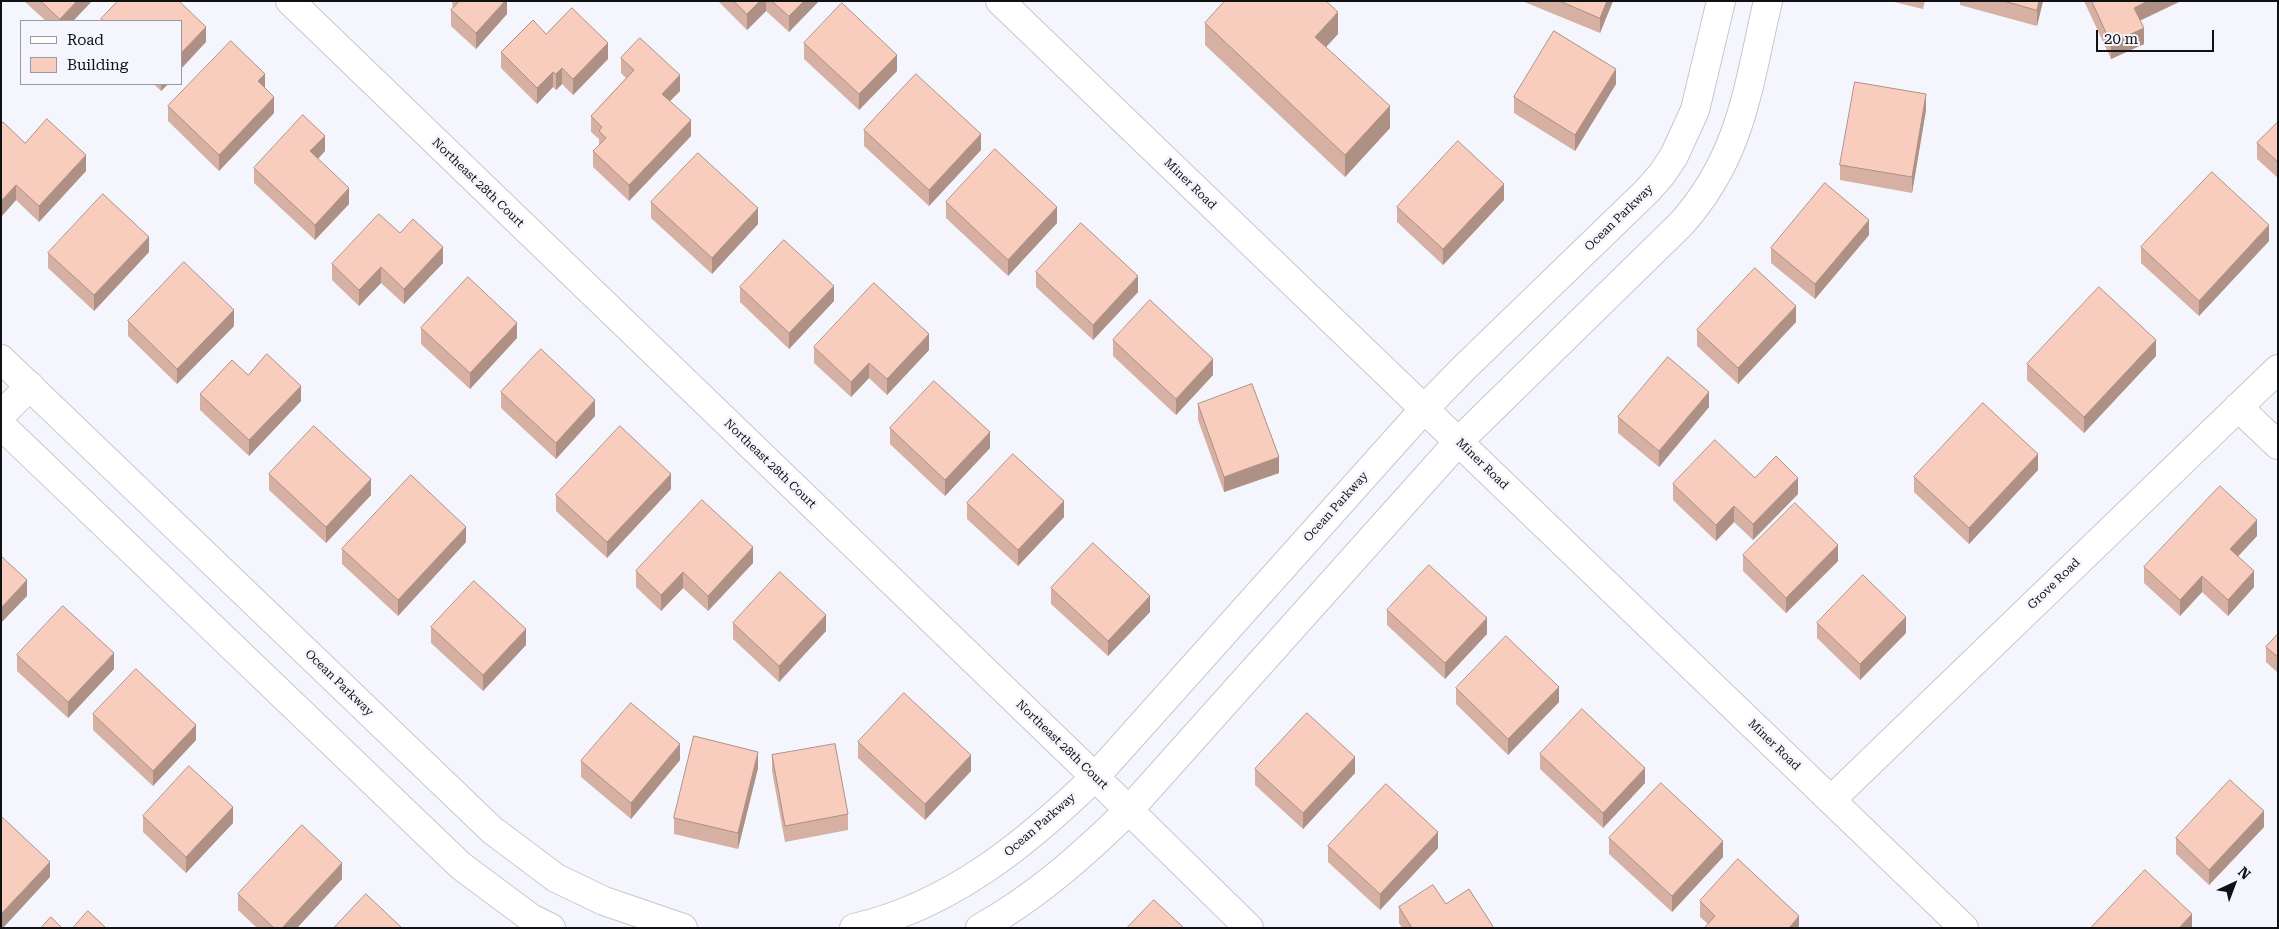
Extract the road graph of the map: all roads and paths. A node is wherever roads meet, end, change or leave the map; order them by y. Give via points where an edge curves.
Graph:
1 (290, 1) edge
2 (1000, 1) edge
3 (1721, 1) edge
4 (1768, 1) edge
5 (1, 359) edge
6 (2278, 369) edge
7 (30, 386) junction
8 (2238, 407) junction
9 (1425, 408) junction
10 (1, 415) edge
11 (1, 425) edge
12 (1459, 441) junction
13 (2278, 445) edge
14 (1095, 776) junction
15 (1831, 800) junction
16 (1128, 810) junction
17 (551, 928) edge
18 (683, 928) edge
19 (854, 928) edge
20 (980, 928) edge
21 (1249, 928) edge
22 (1964, 928) edge

1 - 14 street, Northeast 28th Court
2 - 9 street, Miner Road
3 - 9 street, Ocean Parkway via 1695,110 1662,174
4 - 12 street via 1740,124 1720,171 1699,204
5 - 7 street, Ocean Parkway
6 - 8 street, Grove Road
7 - 10 street
7 - 18 street, Ocean Parkway via 492,830 556,878 604,901
8 - 13 street
8 - 15 street, Grove Road
9 - 12 street, Miner Road
9 - 14 street, Ocean Parkway
11 - 17 street via 462,866 531,918
12 - 15 street, Miner Road
12 - 16 street
14 - 16 street, Northeast 28th Court
14 - 19 street, Ocean Parkway via 1054,816 986,870 931,901
15 - 22 street, Miner Road
16 - 20 street via 1087,852 1057,876
16 - 21 street, Northeast 28th Court

